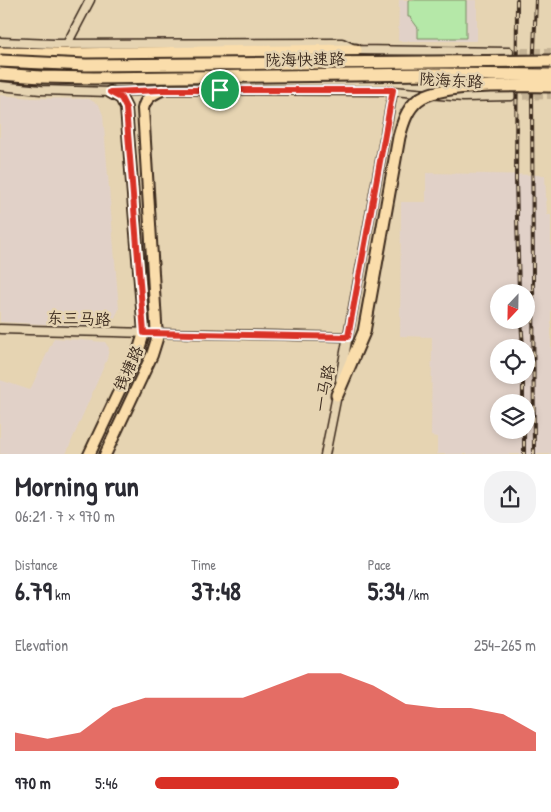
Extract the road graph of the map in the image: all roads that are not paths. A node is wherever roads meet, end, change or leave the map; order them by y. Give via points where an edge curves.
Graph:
1 (90, 0) edge
2 (0, 42) edge
3 (67, 44) junction
4 (356, 50) junction
5 (509, 52) tunnel mouth
6 (0, 54) edge
7 (0, 61) edge
8 (551, 62) edge
9 (0, 74) edge
10 (551, 75) edge
11 (0, 86) edge
12 (551, 86) edge
13 (162, 90) junction
14 (393, 90) junction
15 (110, 92) junction
16 (511, 96) tunnel mouth
17 (0, 329) edge
18 (157, 332) junction
19 (144, 333) junction
20 (348, 337) junction
21 (336, 395) junction
22 (89, 454) edge
23 (104, 454) edge
24 (325, 454) edge

1 - 3 street
2 - 3 street, 陇海东路
3 - 4 street, 陇海东路 via 342,43
4 - 5 street, 陇海东路
4 - 6 highway
7 - 8 highway, 陇海快速路, bridge via 86,64
9 - 10 highway, 陇海快速路, bridge via 84,78
11 - 15 street, 陇海东路
12 - 21 highway, bridge via 447,89 424,96 407,113 399,136 364,332
13 - 14 street, 陇海东路
13 - 15 street, 陇海东路
13 - 18 main road, 钱塘路 via 148,97 143,109
14 - 16 street, 陇海东路 via 463,97
14 - 20 street, 一马路
15 - 19 main road, 钱塘路 via 121,98 126,108
17 - 19 street, 东三马路
18 - 19 street, 东三马路
18 - 20 street, 东三马路
18 - 23 main road, 钱塘路 via 152,354
19 - 22 main road, 钱塘路
20 - 21 street, 一马路
21 - 24 street, 一马路

